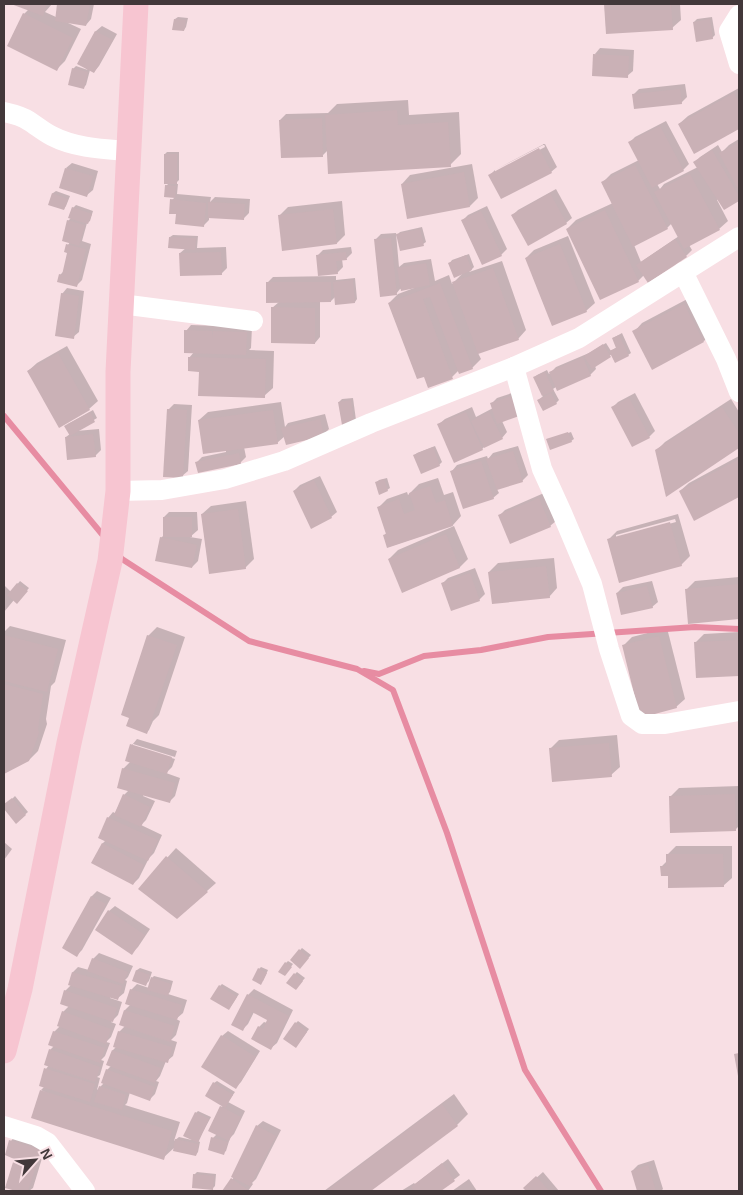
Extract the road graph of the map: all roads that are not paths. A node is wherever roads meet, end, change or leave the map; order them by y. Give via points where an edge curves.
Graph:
1 (136, 4) edge
2 (739, 15) edge
3 (739, 64) edge
4 (4, 112) edge
5 (128, 151) junction
6 (739, 237) edge
7 (683, 272) junction
8 (121, 304) junction
9 (252, 321) dead end
10 (514, 367) junction
11 (739, 392) edge
12 (118, 491) junction
13 (739, 711) edge
14 (4, 1048) edge
15 (4, 1126) edge
16 (84, 1191) edge

1 - 5 main road
2 - 3 street via 729,31
4 - 5 street via 20,116 53,137 71,143
5 - 8 main road
6 - 7 street
7 - 10 street via 578,338
7 - 11 street
8 - 9 street
8 - 12 main road
10 - 12 street via 284,461 198,484 162,490
10 - 13 street via 542,470 592,584 631,716 642,724 665,724
12 - 14 main road via 110,561 69,743 20,989
15 - 16 street via 48,1143

